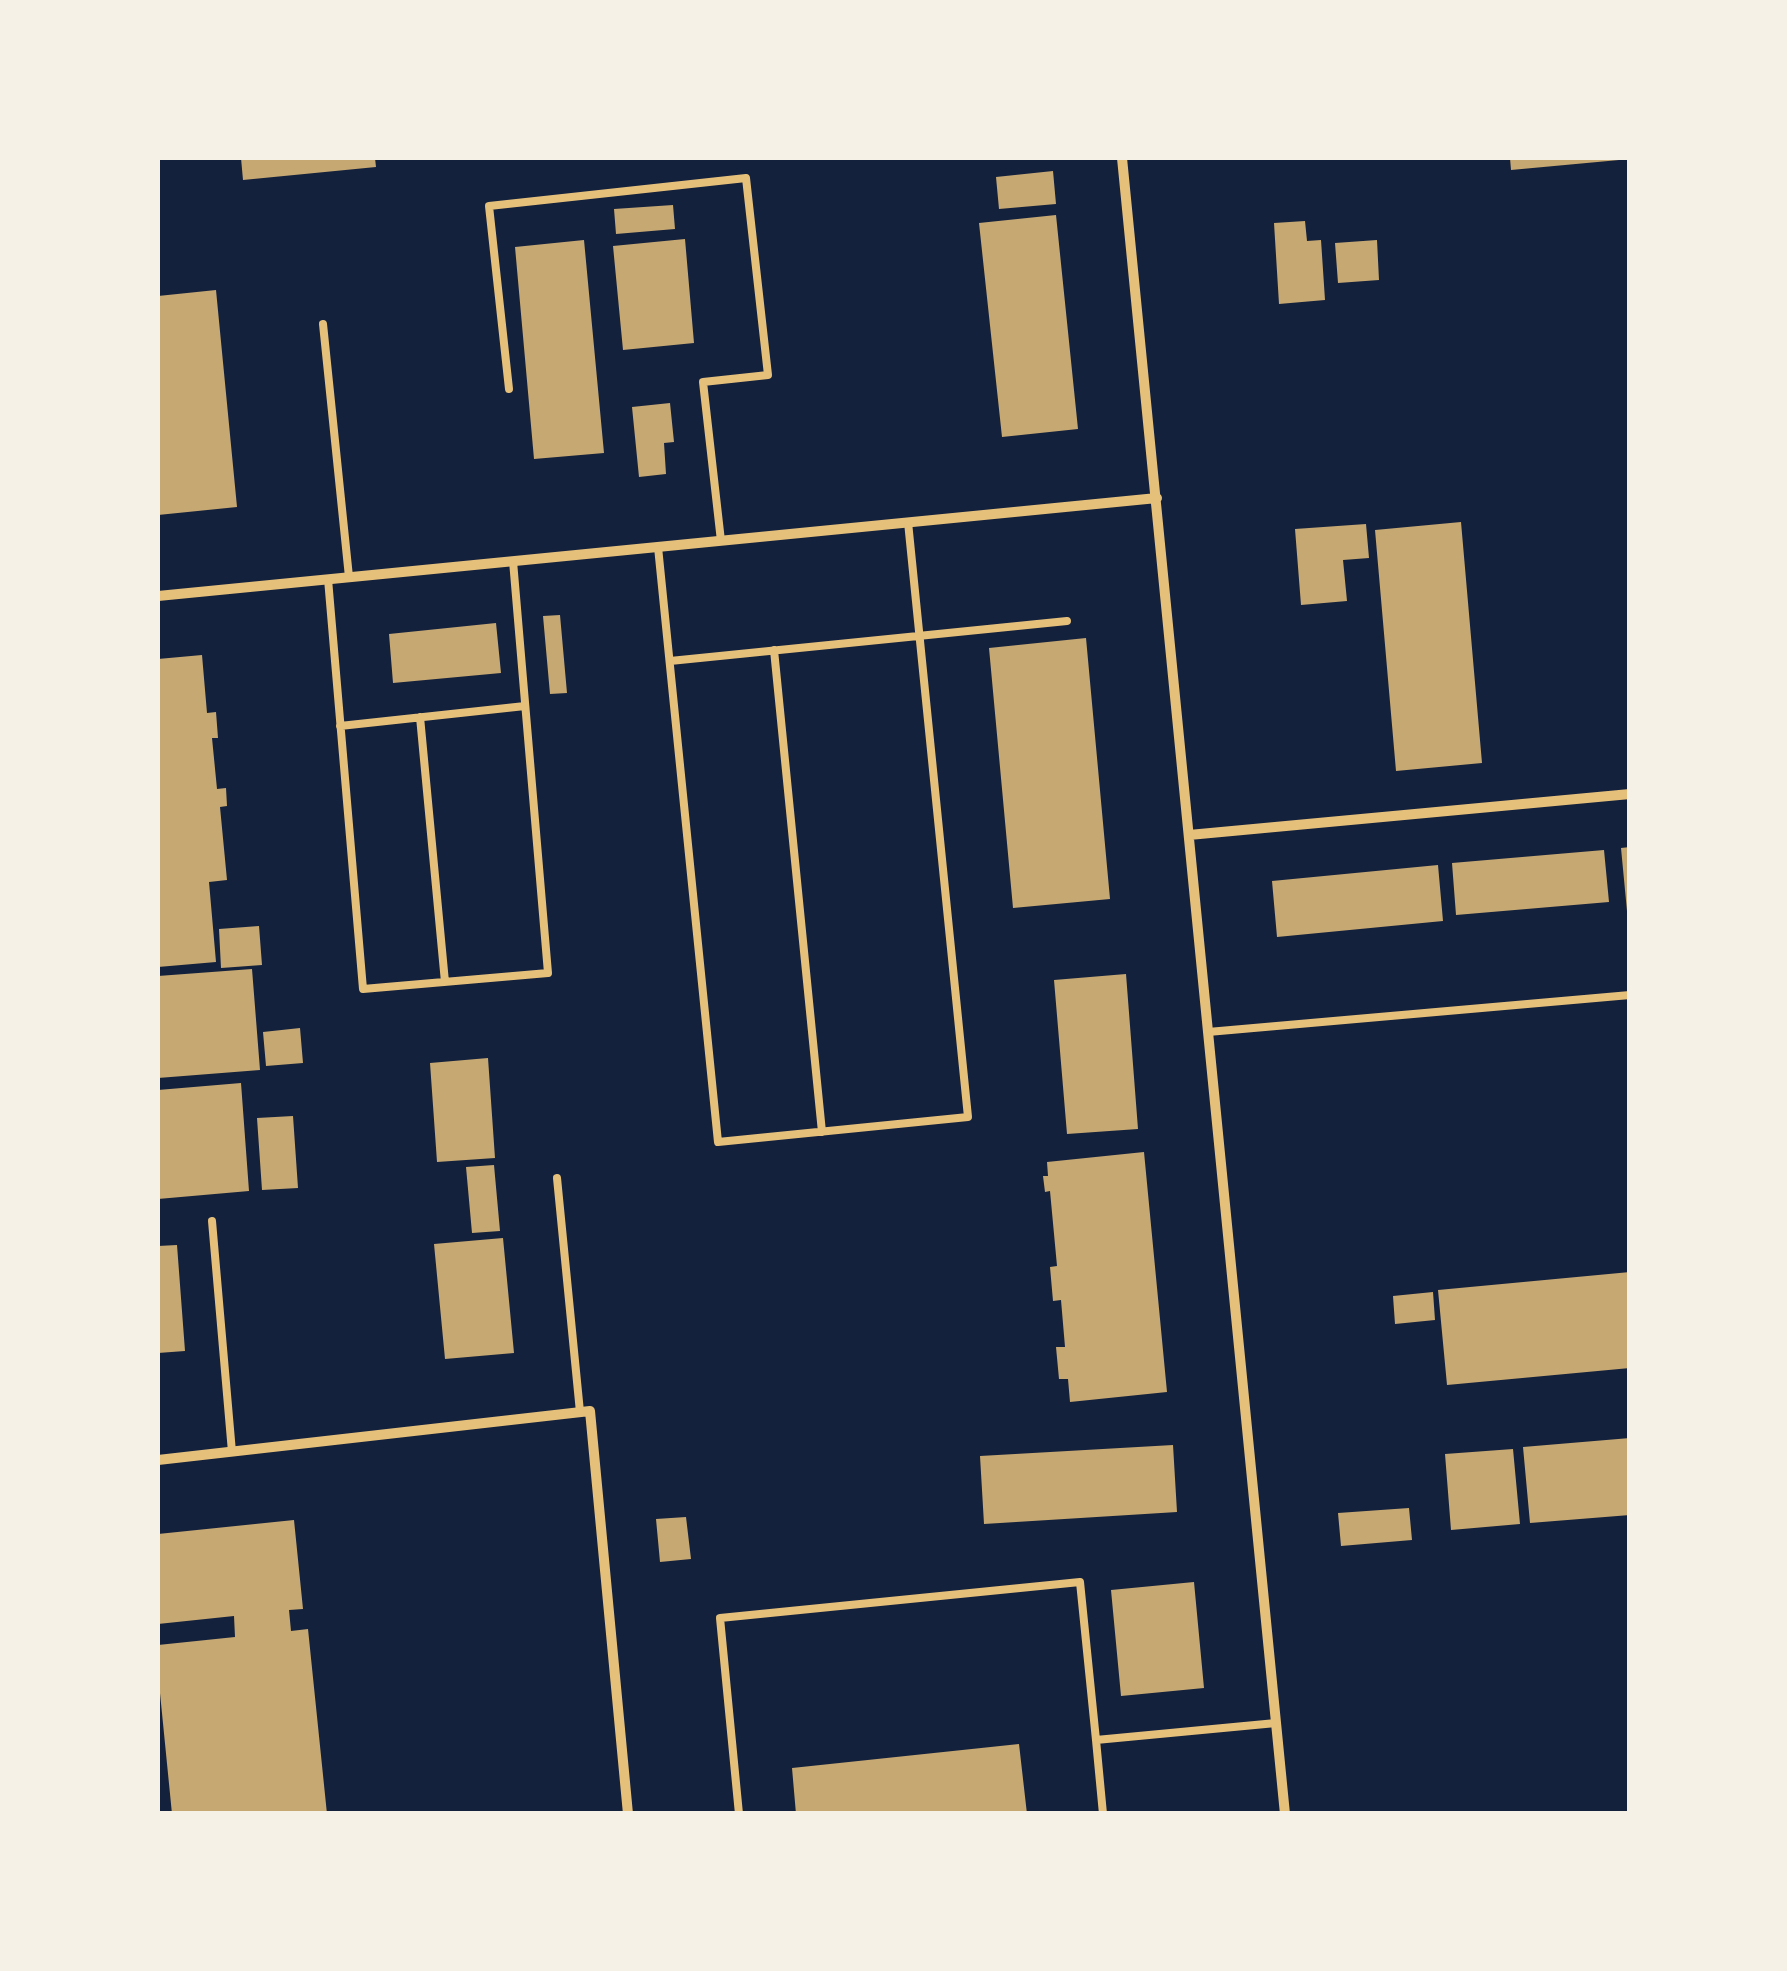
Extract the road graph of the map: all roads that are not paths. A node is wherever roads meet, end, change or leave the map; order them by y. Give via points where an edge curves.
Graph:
1 (1122, 158) edge
2 (322, 324) dead end
3 (510, 389) dead end
4 (1157, 498) junction
5 (908, 522) junction
6 (720, 541) junction
7 (658, 547) junction
8 (513, 561) junction
9 (349, 577) junction
10 (328, 579) junction
11 (158, 596) edge
12 (1067, 620) dead end
13 (920, 636) junction
14 (774, 650) junction
15 (670, 661) junction
16 (525, 706) junction
17 (420, 717) junction
18 (340, 726) junction
19 (1630, 794) edge
20 (1189, 835) junction
21 (445, 982) junction
22 (1630, 995) edge
23 (1208, 1032) junction
24 (822, 1132) junction
25 (556, 1178) dead end
26 (212, 1221) dead end
27 (580, 1412) junction
28 (232, 1452) junction
29 (158, 1460) edge
30 (1276, 1722) junction
31 (1096, 1740) junction
32 (628, 1814) edge
33 (739, 1814) edge
34 (1103, 1814) edge
35 (1284, 1814) edge

1 - 4 street
2 - 9 lane
3 - 6 lane via 489,206 746,178 768,375 703,382
4 - 5 street
4 - 20 street
5 - 6 street
5 - 13 lane
6 - 7 street
7 - 8 street
7 - 15 lane
8 - 9 street
8 - 16 lane
9 - 10 street
10 - 11 street
10 - 18 lane
12 - 13 lane
13 - 14 lane
13 - 24 lane via 968,1117
14 - 15 lane
14 - 24 lane
15 - 24 lane via 718,1142
16 - 17 lane
16 - 21 lane via 548,973
17 - 18 lane
17 - 21 lane
18 - 21 lane via 362,989
19 - 20 street
20 - 23 street
22 - 23 lane
23 - 30 street
25 - 27 lane
26 - 28 lane
27 - 28 street
27 - 32 street via 590,1411
28 - 29 street
30 - 31 lane
30 - 35 street
31 - 33 lane via 1080,1582 720,1618
31 - 34 lane

